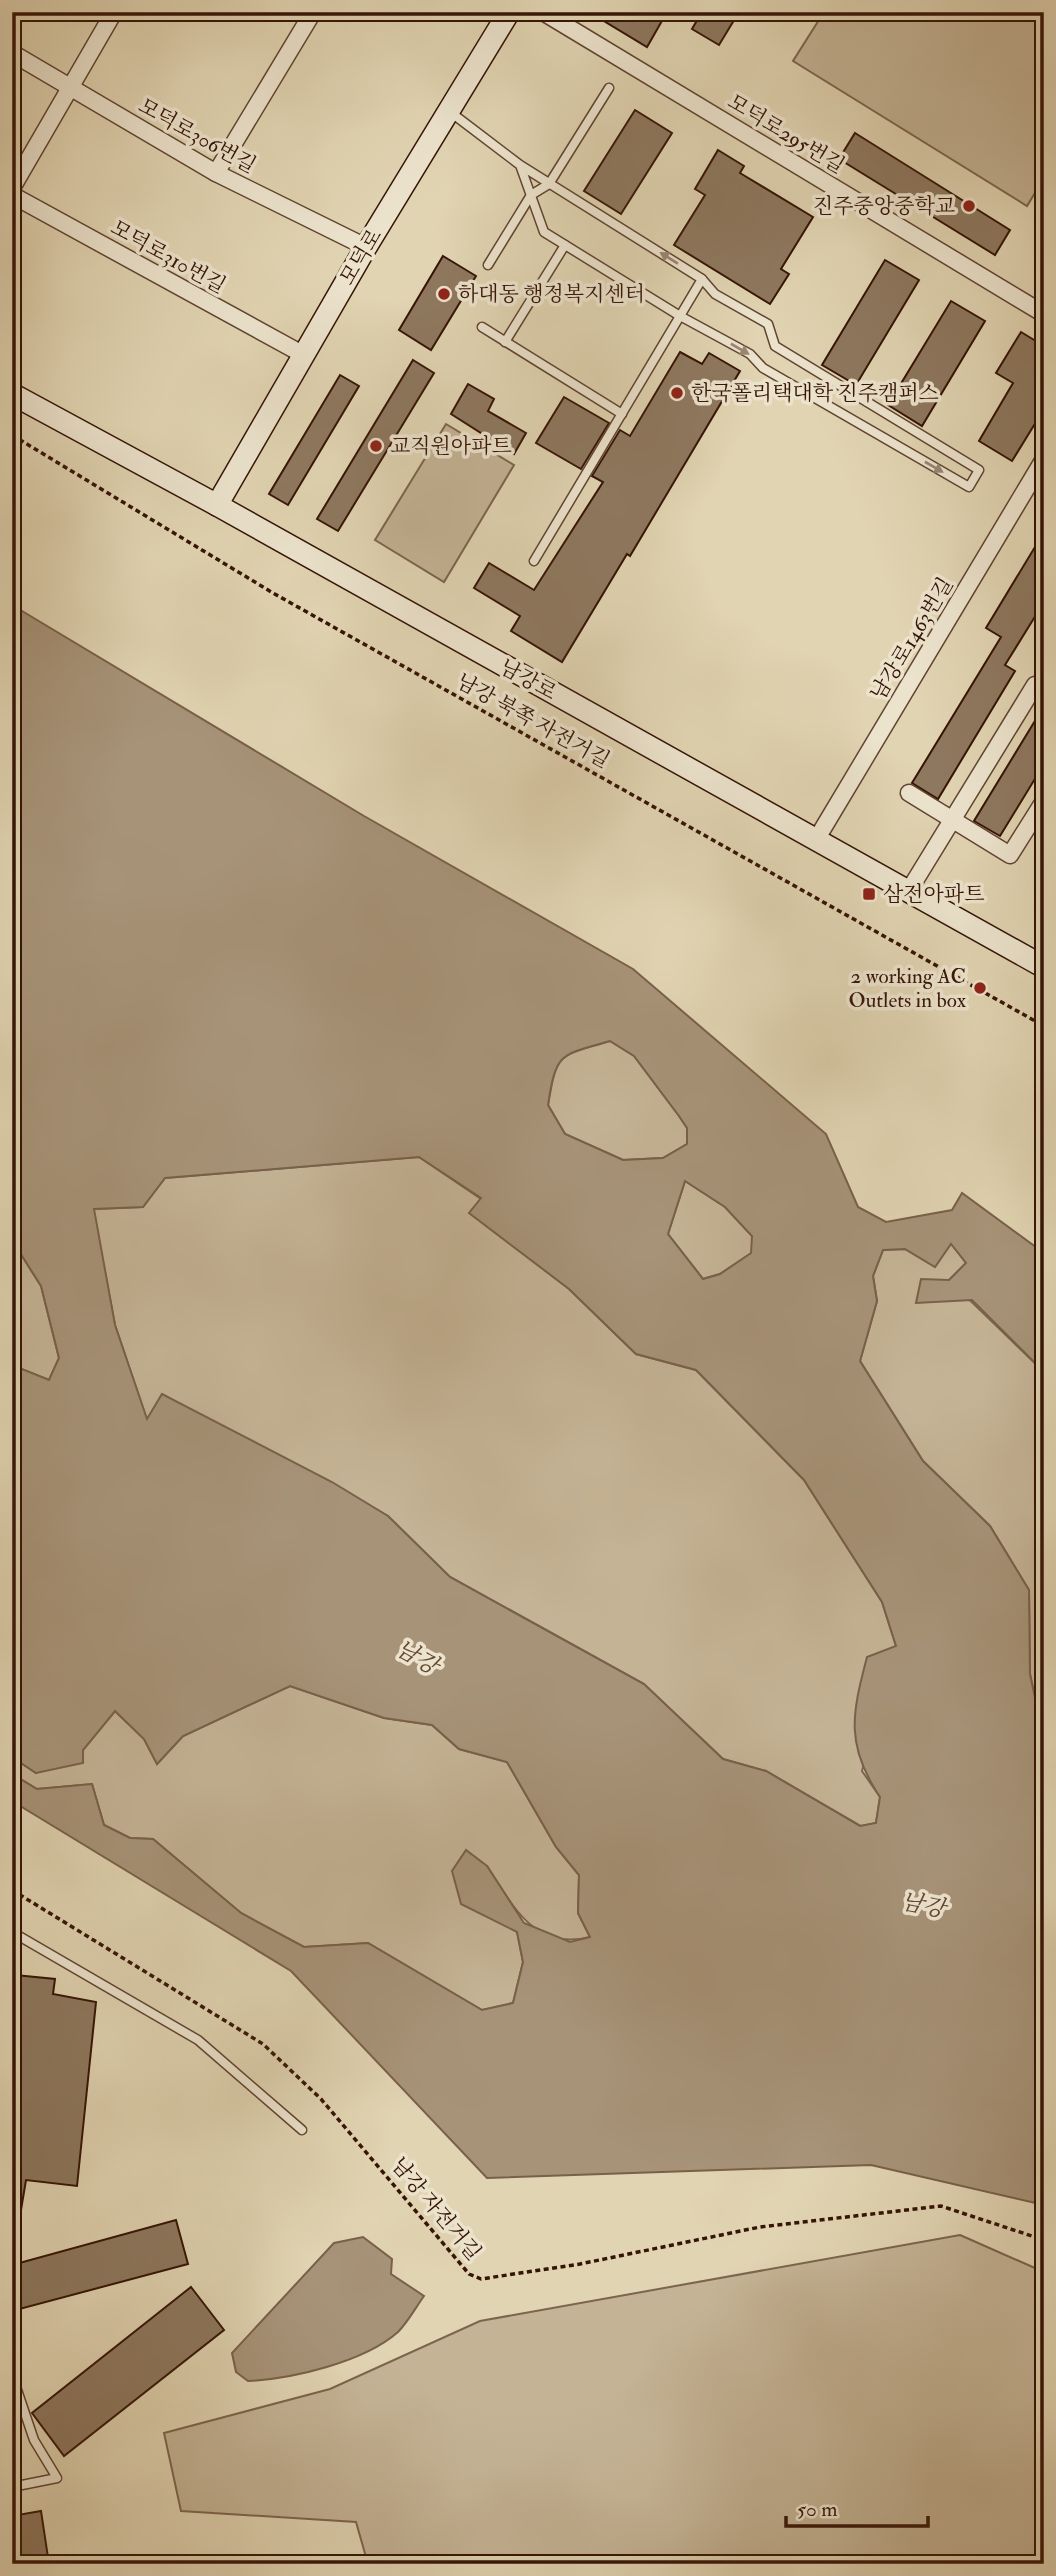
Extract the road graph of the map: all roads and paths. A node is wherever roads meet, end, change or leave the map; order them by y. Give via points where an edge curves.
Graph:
1 (114, 12) edge
2 (313, 12) edge
3 (509, 12) edge
4 (543, 12) edge
5 (12, 53) edge
6 (68, 86) junction
7 (609, 88) dead end
8 (449, 111) junction
9 (520, 165) junction
10 (216, 173) junction
11 (549, 184) junction
12 (12, 188) edge
13 (12, 195) edge
14 (531, 195) junction
15 (565, 245) junction
16 (366, 247) junction
17 (488, 265) dead end
18 (702, 279) junction
19 (1044, 314) edge
20 (680, 316) junction
21 (482, 327) dead end
22 (505, 342) junction
23 (304, 355) junction
24 (12, 394) edge
25 (622, 414) junction
26 (12, 435) edge
27 (1044, 459) edge
28 (217, 505) junction
29 (534, 561) dead end
30 (1035, 685) dead end
31 (909, 793) dead end
32 (1044, 801) edge
33 (951, 819) junction
34 (816, 840) junction
35 (908, 892) junction
36 (1044, 967) edge
37 (1044, 1026) edge
38 (12, 1890) edge
39 (12, 1932) edge
40 (302, 2130) dead end
41 (1044, 2240) edge
42 (12, 2375) edge
43 (12, 2487) edge

1 - 6 street
2 - 10 street
3 - 8 street, 모덕로
4 - 19 street, 모덕로295번길
5 - 6 street, 모덕로306번길
6 - 10 street, 모덕로306번길
6 - 12 street
7 - 11 lane
8 - 9 lane
8 - 16 street, 모덕로
9 - 11 lane
9 - 14 lane
10 - 16 street, 모덕로306번길
11 - 14 lane
18 -> 11 lane
13 - 23 street, 모덕로310번길
14 - 15 lane via 544,232
14 - 17 lane
15 - 20 lane
15 - 22 lane
16 - 23 street, 모덕로
18 - 20 lane
20 -> 18 lane via 969,487 979,470 775,346 768,324 715,295
20 - 25 lane
21 - 22 lane
22 - 25 lane
23 - 28 street, 모덕로
24 - 28 street, 남강로
25 - 29 lane
26 - 37 path, 남강 북쪽 자전거길 via 273,593
27 - 34 street, 남강로1463번길
28 - 34 street, 남강로
30 - 33 street
31 - 33 street
32 - 33 street via 1010,855
33 - 35 street
34 - 35 street, 남강로
35 - 36 street, 남강로
38 - 41 path, 남강 자전거길 via 263,2044 321,2099 469,2274 481,2279 760,2227 941,2206
39 - 40 lane via 198,2040
42 - 43 lane via 34,2440 57,2478

